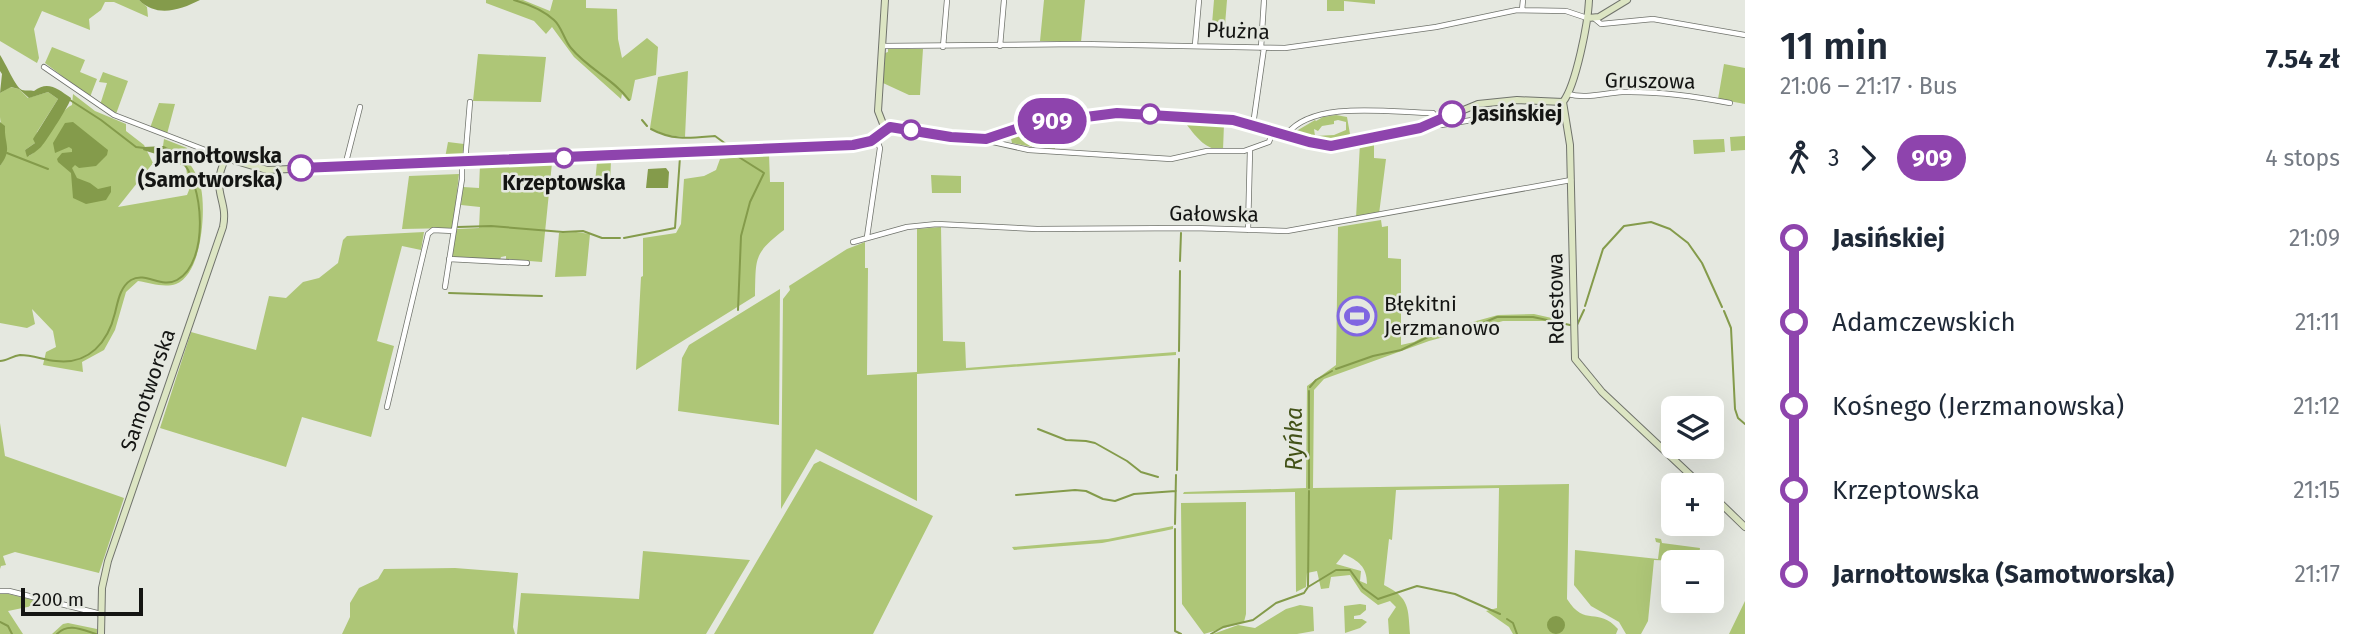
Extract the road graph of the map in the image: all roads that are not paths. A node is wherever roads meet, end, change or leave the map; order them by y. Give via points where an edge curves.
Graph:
1 (885, 0) edge
2 (947, 0) edge
3 (1004, 0) edge
4 (1199, 0) edge
5 (1264, 0) edge
6 (1523, 0) edge
7 (1589, 0) edge
8 (1627, 0) edge
9 (1522, 10) junction
10 (1591, 18) junction
11 (1745, 35) edge
12 (1195, 45) junction
13 (882, 46) junction
14 (1000, 46) junction
15 (943, 47) junction
16 (1262, 48) junction
17 (44, 67) dead end
18 (1568, 94) junction
19 (1517, 100) junction
20 (470, 102) dead end
21 (1563, 102) junction
22 (1730, 103) dead end
23 (360, 107) dead end
24 (1541, 109) dead end
25 (1519, 112) junction
26 (1439, 121) junction
27 (1253, 125) junction
28 (885, 129) junction
29 (1273, 131) junction
30 (1004, 134) junction
31 (1287, 135) junction
32 (876, 138) junction
33 (983, 140) junction
34 (1008, 144) junction
35 (1250, 150) junction
36 (226, 158) junction
37 (463, 162) junction
38 (345, 166) junction
39 (1572, 180) junction
40 (1248, 230) junction
41 (454, 231) junction
42 (867, 237) junction
43 (853, 242) dead end
44 (449, 259) junction
45 (527, 263) dead end
46 (445, 287) dead end
47 (387, 407) dead end
48 (1688, 473) edge
49 (1724, 507) edge
50 (1745, 527) edge
51 (0, 591) edge
52 (102, 614) junction
53 (101, 634) edge

1 - 13 street
2 - 15 street
3 - 14 street
4 - 12 street
5 - 16 street
6 - 9 street
7 - 10 street
8 - 10 street
9 - 10 street, Płużna via 1566,11
9 - 16 street, Płużna via 1436,27
10 - 11 street, Płużna via 1600,24 1658,20
10 - 18 street
12 - 14 street, Płużna
12 - 16 street, Płużna
13 - 15 street, Płużna
13 - 28 street via 878,111
14 - 15 street, Płużna
16 - 27 street
17 - 36 street via 114,116
18 - 21 street
18 - 22 street, Gruszowa via 1681,93
19 - 21 street
19 - 25 street
19 - 26 street via 1478,104
20 - 37 street
21 - 39 street, Rdestowa
23 - 38 street
24 - 25 street
25 - 26 street via 1441,125
26 - 31 street via 1337,145
26 - 31 street via 1433,113 1412,111 1331,113 1304,121
27 - 29 street
27 - 30 street via 1117,113 1031,124
28 - 32 street
28 - 33 street
29 - 31 street
29 - 35 street via 1269,142
30 - 33 street
30 - 34 street
32 - 37 street via 853,145
32 - 42 street via 880,148
33 - 34 street
34 - 35 street via 1029,150 1171,159 1207,151
35 - 40 street
36 - 38 street via 267,170
36 - 52 street, Samotworska via 218,177 223,227 107,561
37 - 38 street
37 - 41 street
39 - 40 street, Gałowska via 1296,230
39 - 48 street, Rdestowa via 1575,359 1602,392
40 - 42 street, Gałowska via 937,225
41 - 44 street
41 - 47 street via 428,234
42 - 43 street, Gałowska
44 - 45 street
44 - 46 street
49 - 50 street
51 - 52 street
52 - 53 street, Samotworska

